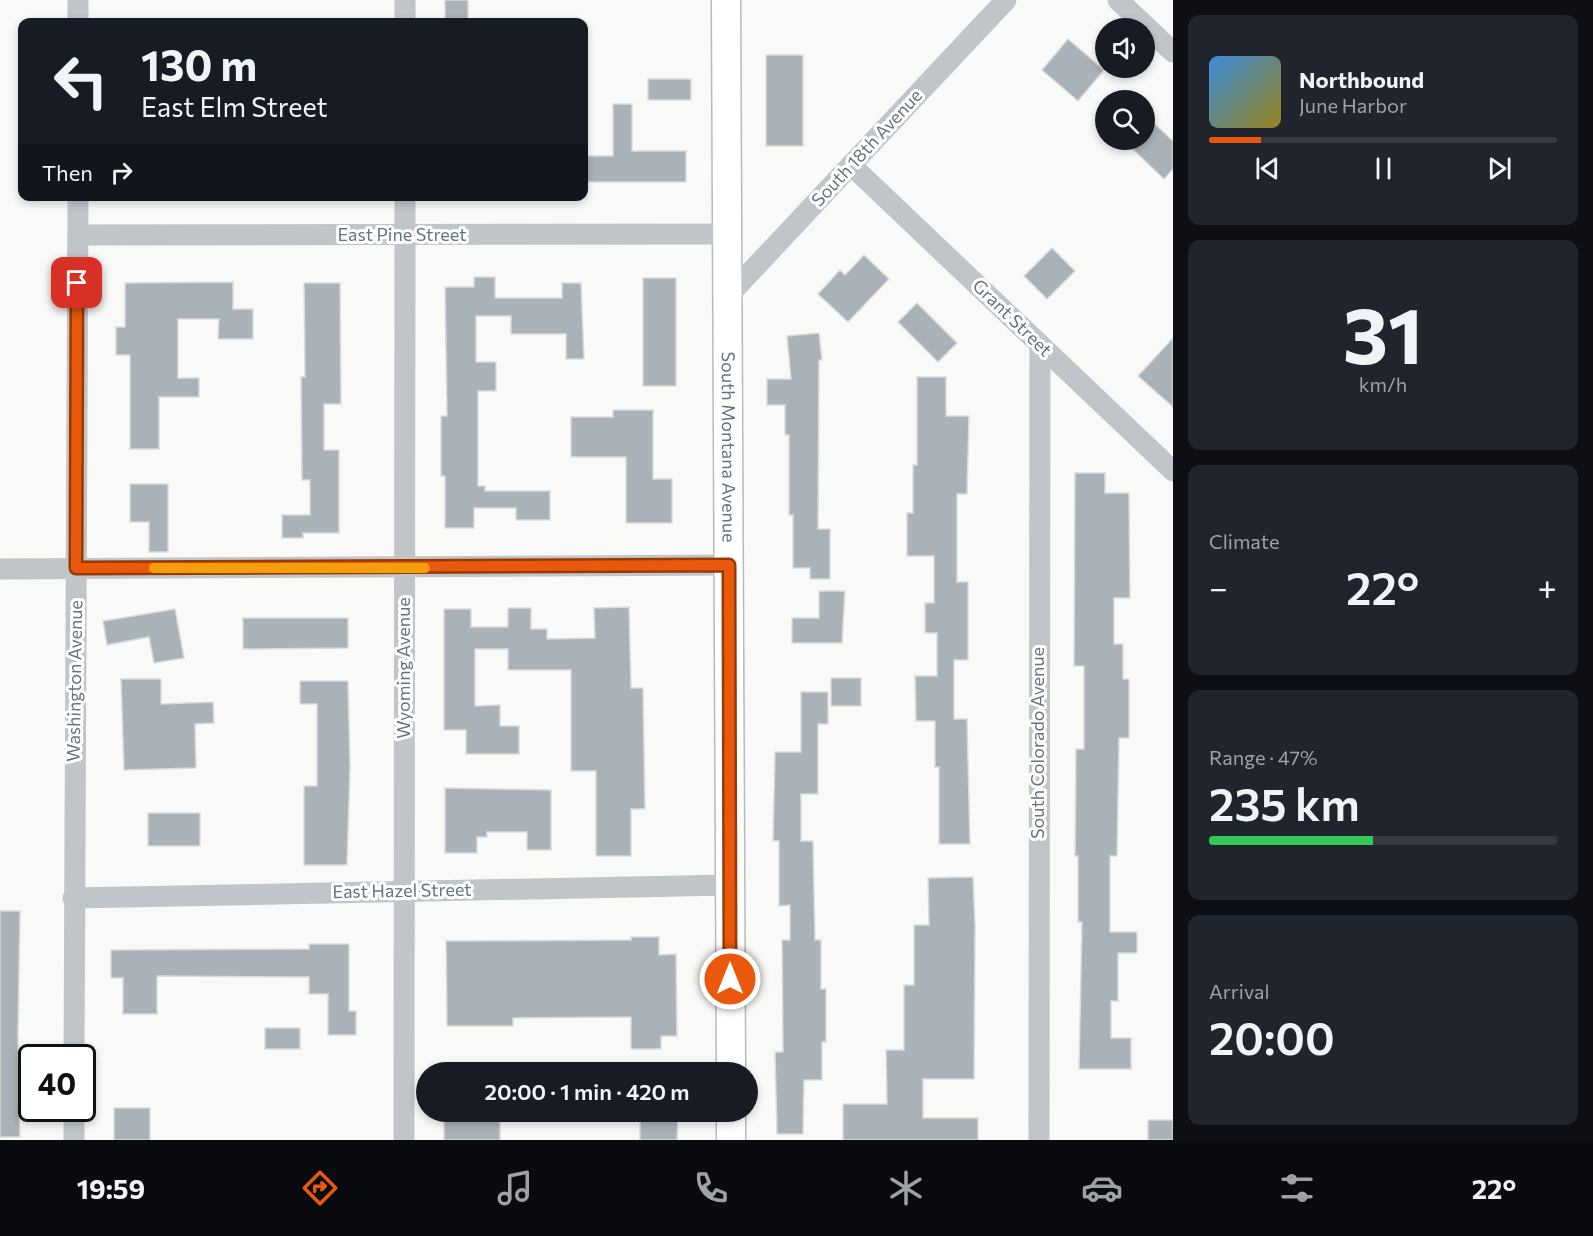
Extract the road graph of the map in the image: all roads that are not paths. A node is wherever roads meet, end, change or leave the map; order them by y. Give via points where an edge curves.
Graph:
1 (78, 0) edge
2 (405, 0) edge
3 (726, 0) edge
4 (1006, 0) edge
5 (1118, 0) edge
6 (78, 18) edge
7 (405, 18) edge
8 (1173, 52) edge
9 (851, 165) junction
10 (78, 201) edge
11 (405, 201) edge
12 (727, 234) junction
13 (78, 235) junction
14 (405, 235) junction
15 (728, 296) junction
16 (1040, 345) junction
17 (1173, 471) edge
18 (729, 565) junction
19 (76, 568) junction
20 (404, 568) junction
21 (0, 569) edge
22 (730, 885) junction
23 (403, 891) junction
24 (73, 898) junction
25 (74, 1044) edge
26 (731, 1062) edge
27 (74, 1122) edge
28 (731, 1122) edge
29 (74, 1140) edge
30 (404, 1140) edge
31 (731, 1140) edge
32 (1039, 1140) edge

1 - 6 street
2 - 7 street
3 - 12 street, South Montana Avenue
4 - 9 street, South 18th Avenue
5 - 8 street
9 - 15 street, South 18th Avenue
9 - 16 street, Grant Street
10 - 13 street, Washington Avenue
11 - 14 street, Wyoming Avenue
12 - 14 street, East Pine Street
12 - 15 street, South Montana Avenue
13 - 14 street, East Pine Street
13 - 19 street, Washington Avenue
14 - 20 street, Wyoming Avenue
15 - 18 street, South Montana Avenue
16 - 17 street, Grant Street
16 - 32 street, South Colorado Avenue
18 - 20 street
18 - 22 street, South Montana Avenue
19 - 20 street
19 - 21 street
19 - 24 street, Washington Avenue
20 - 23 street, Wyoming Avenue
22 - 23 street, East Hazel Street
22 - 26 street, South Montana Avenue
23 - 24 street, East Hazel Street
23 - 30 street, Wyoming Avenue
24 - 25 street, Washington Avenue
27 - 29 street
28 - 31 street

